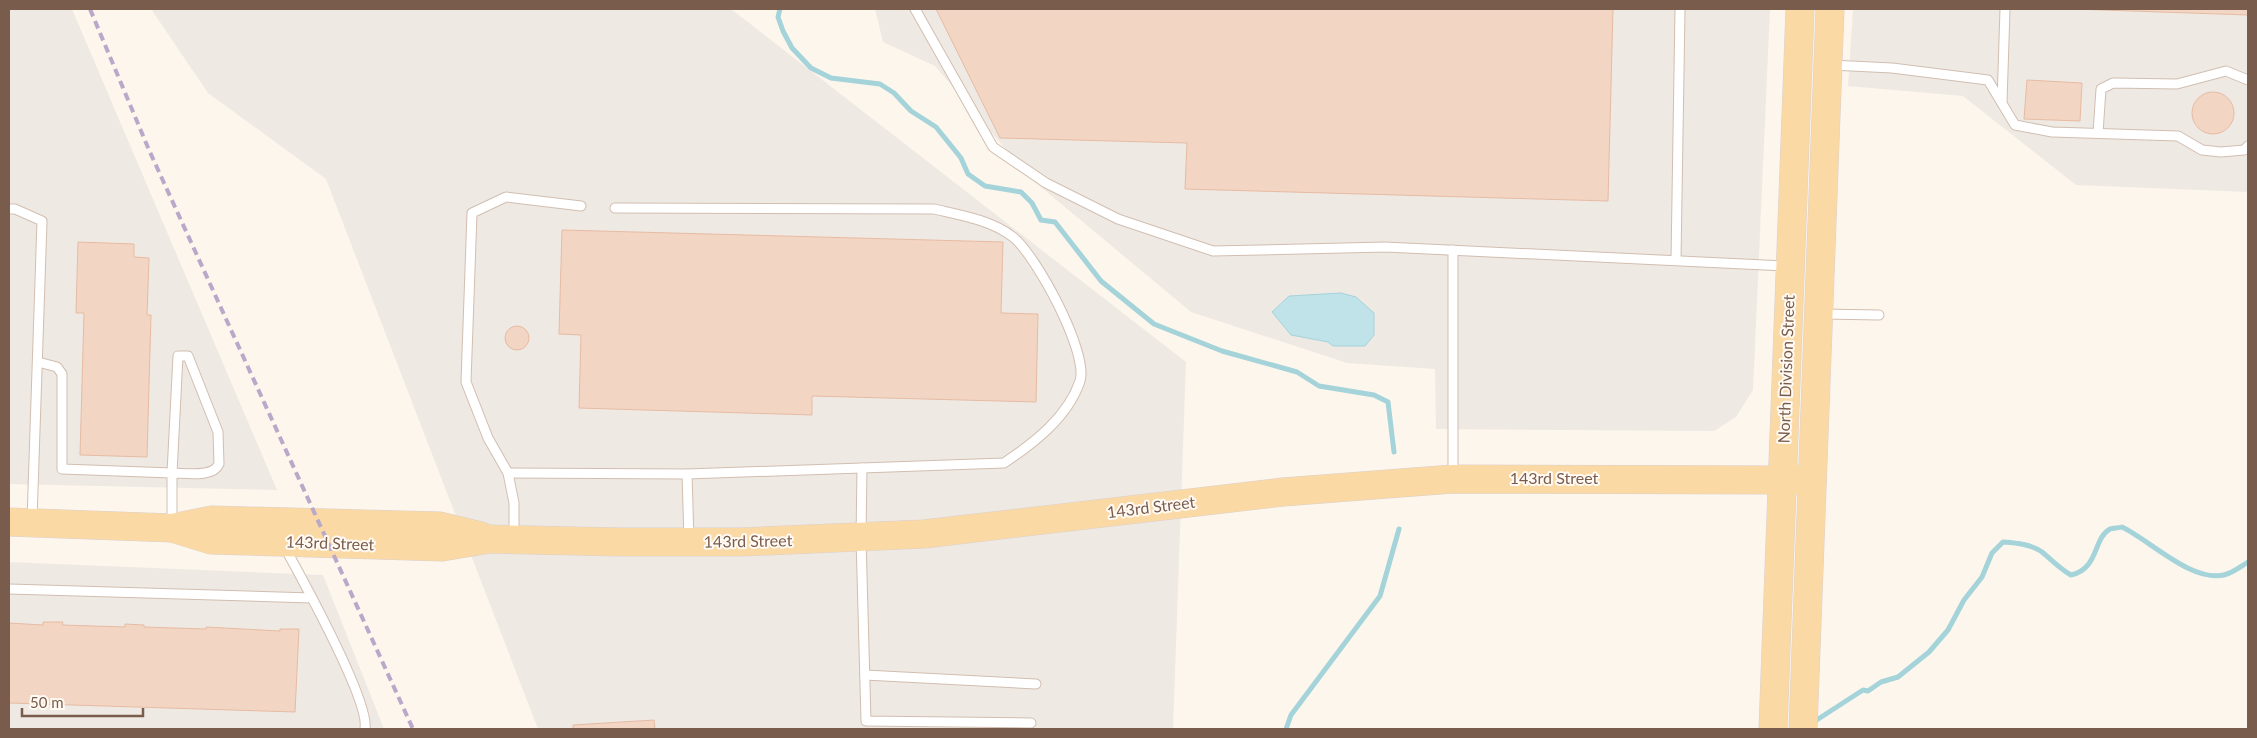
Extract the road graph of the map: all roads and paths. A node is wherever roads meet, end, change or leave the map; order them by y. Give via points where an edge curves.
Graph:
1 (915, 9) edge
2 (1680, 9) edge
3 (1800, 9) edge
4 (1830, 9) edge
5 (2006, 9) edge
6 (1828, 65) junction
7 (2248, 80) edge
8 (2002, 103) junction
9 (2098, 134) junction
10 (2248, 146) edge
11 (581, 206) dead end
12 (615, 208) dead end
13 (9, 209) edge
14 (1453, 250) junction
15 (1676, 260) junction
16 (1790, 266) junction
17 (1819, 314) junction
18 (1879, 316) dead end
19 (38, 362) junction
20 (862, 468) junction
21 (172, 473) junction
22 (508, 473) junction
23 (687, 474) junction
24 (1454, 479) junction
25 (1781, 479) junction
26 (1812, 480) junction
27 (20, 523) edge
28 (172, 528) junction
29 (861, 538) junction
30 (502, 539) junction
31 (282, 542) junction
32 (689, 542) junction
33 (9, 589) edge
34 (312, 598) junction
35 (865, 675) junction
36 (1036, 684) dead end
37 (1773, 719) edge
38 (1031, 723) dead end
39 (365, 729) edge
40 (1803, 729) edge

1 - 14 lane via 993,147 1046,183 1118,219 1213,251 1385,247
2 - 15 lane
3 - 16 main road, North Division Street
4 - 6 main road, North Division Street
5 - 8 lane
6 - 8 lane via 1892,68 1988,80
6 - 17 main road, North Division Street
7 - 9 lane via 2226,71 2177,84 2113,83 2101,89
8 - 9 lane via 2014,125 2052,132
9 - 10 lane via 2178,136 2202,150 2221,152 2244,150
11 - 22 lane via 506,197 472,213 466,382 488,438
12 - 20 lane via 934,209 976,218 1013,237 1046,280 1080,359 1080,380 1070,403 1033,444 1004,463
13 - 19 lane via 42,220
14 - 15 lane
14 - 24 lane
15 - 16 lane
16 - 25 main road, North Division Street
17 - 18 lane
17 - 26 main road, North Division Street
19 - 21 lane via 57,366 62,374 62,469
19 - 27 lane
20 - 23 lane
20 - 29 lane
21 - 21 lane via 178,356 188,356 218,432 219,464 210,473
21 - 28 lane
22 - 23 lane
22 - 30 lane via 514,503
23 - 32 lane
24 - 25 main road, 143rd Street
24 - 29 main road, 143rd Street via 1283,492 963,530
25 - 26 main road, 143rd Street
25 - 37 main road, North Division Street
26 - 40 main road, North Division Street
27 - 28 main road, 143rd Street
28 - 30 main road, 143rd Street via 212,520 440,526
28 - 31 main road, 143rd Street via 211,540
29 - 32 main road, 143rd Street
29 - 35 lane
30 - 31 main road, 143rd Street via 442,547
30 - 32 main road, 143rd Street
31 - 34 lane
33 - 34 lane
34 - 39 lane via 352,681 366,722
35 - 36 lane
35 - 38 lane via 866,721

